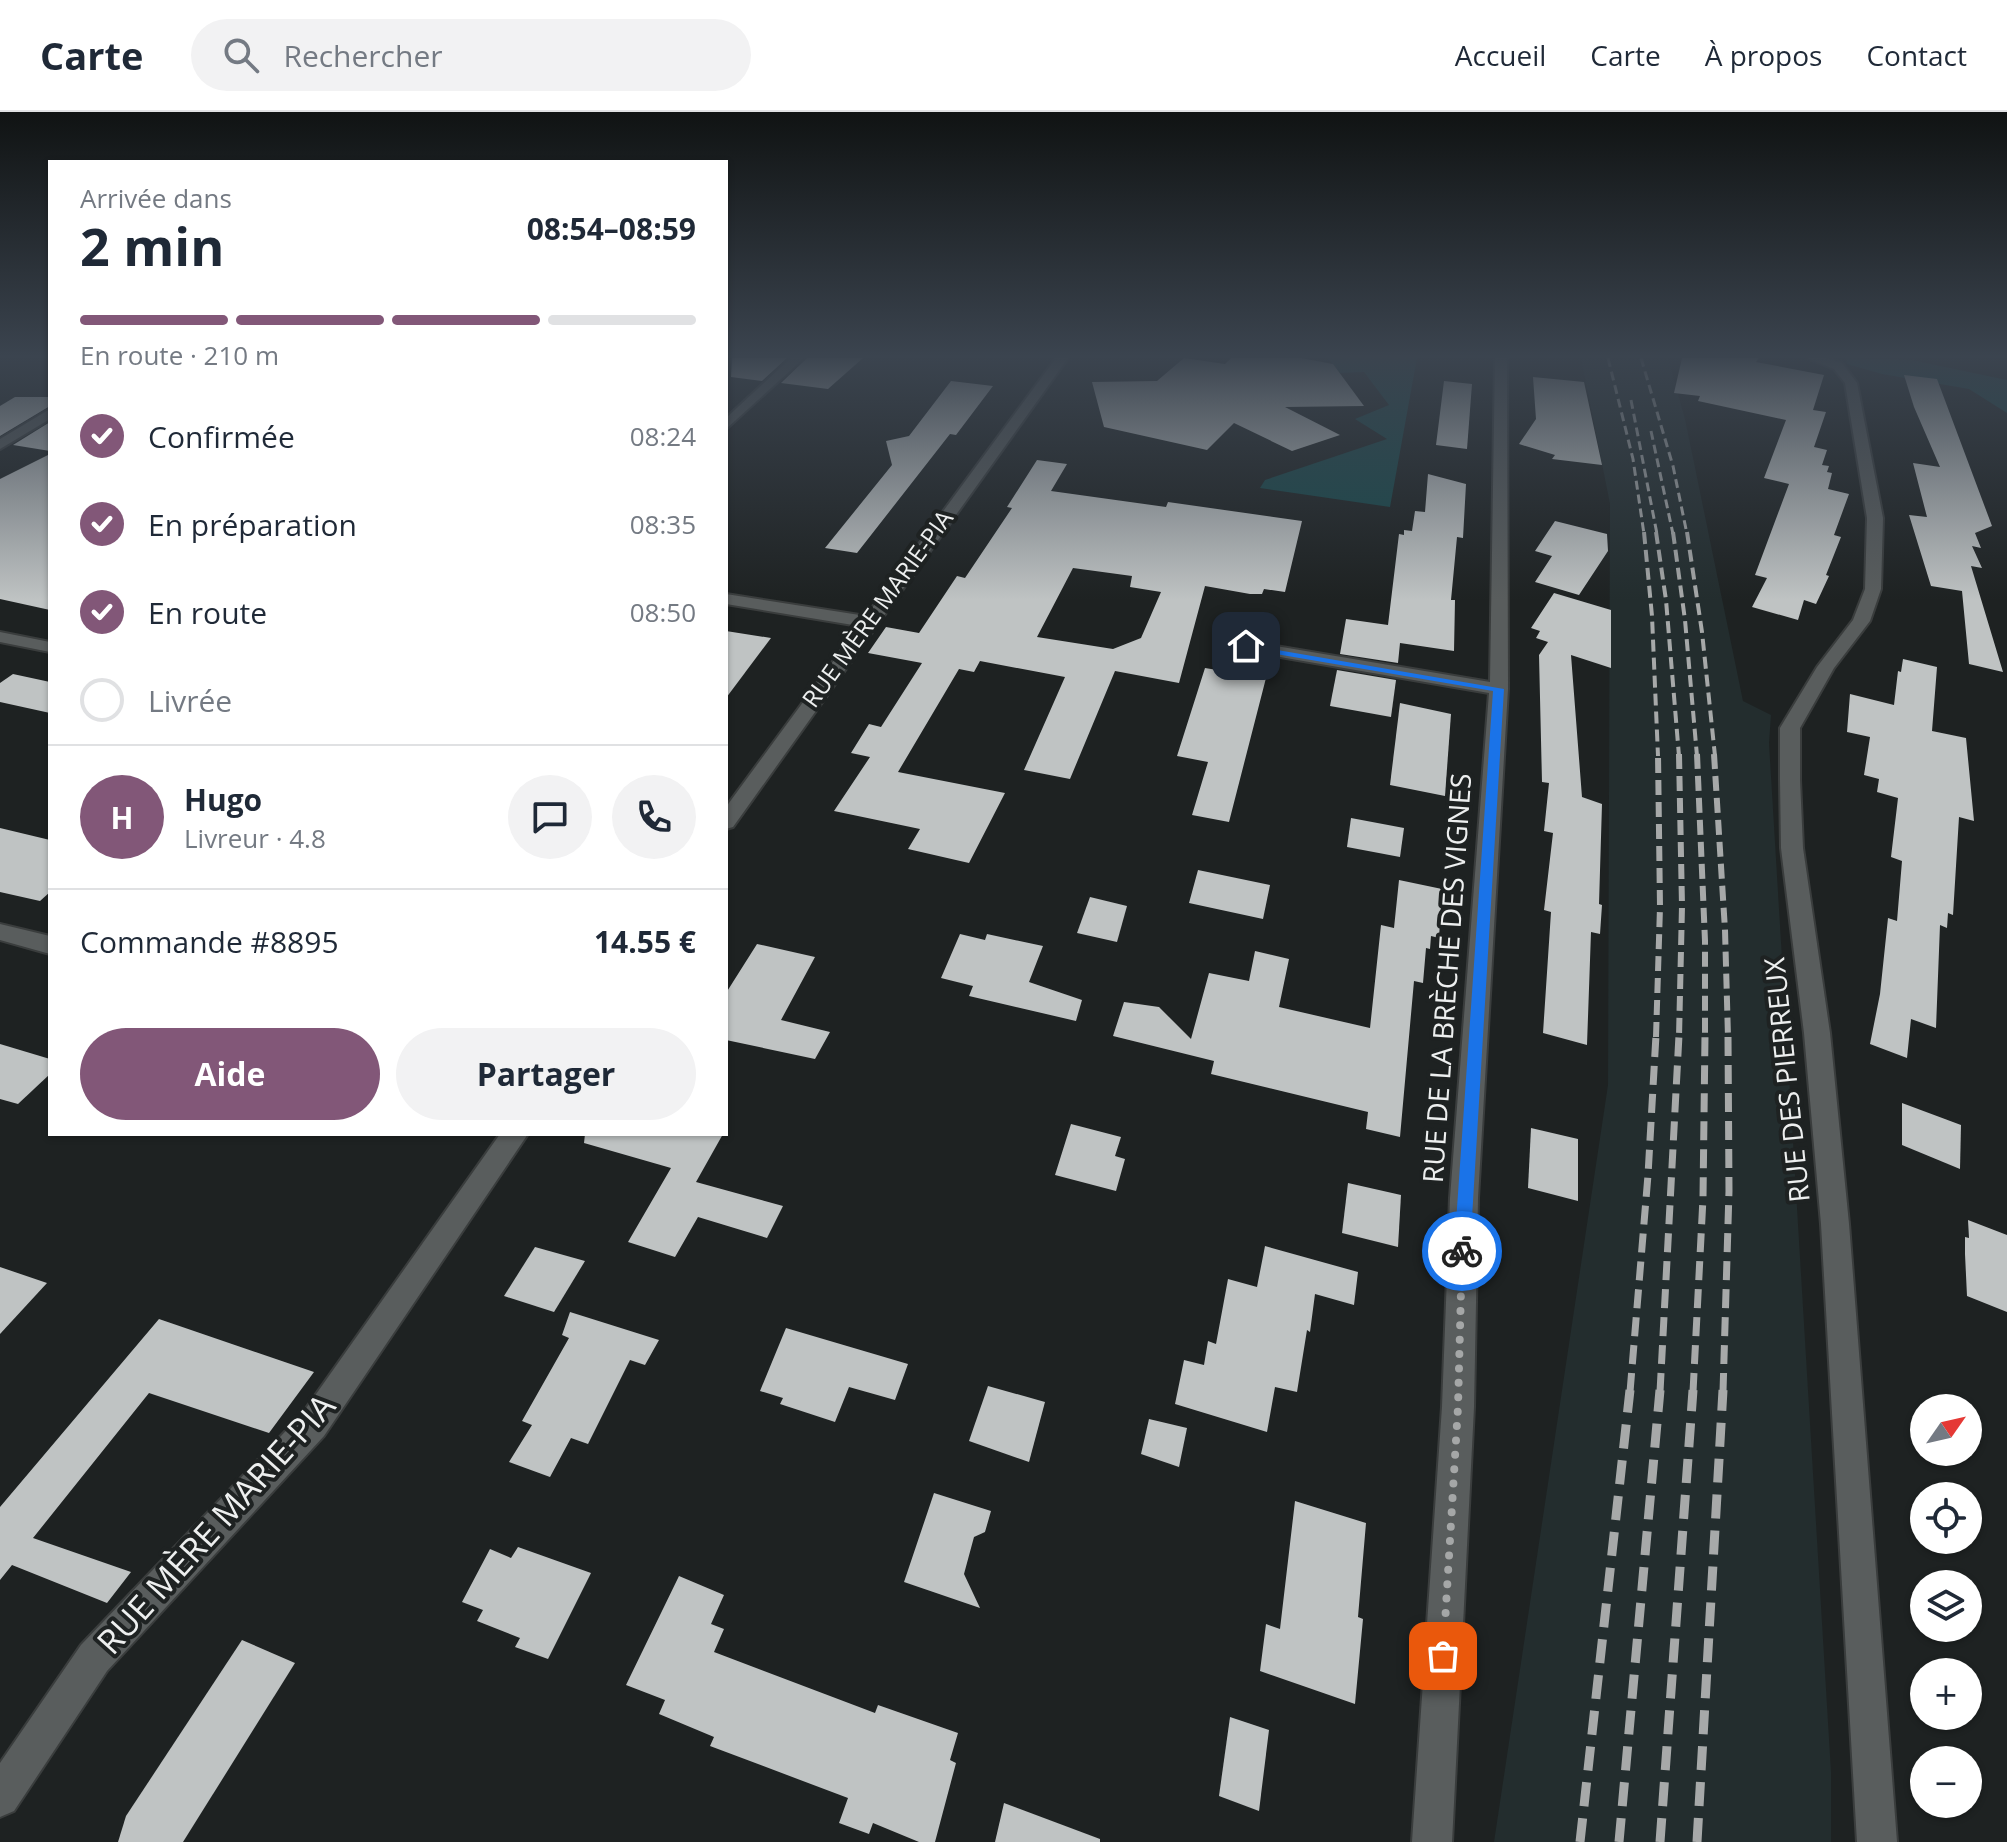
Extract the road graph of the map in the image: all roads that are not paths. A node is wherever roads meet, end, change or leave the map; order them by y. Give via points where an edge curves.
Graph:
1 (1003, 439) edge
2 (1501, 439) edge
3 (1861, 439) edge
4 (728, 599) edge
5 (869, 622) junction
6 (0, 637) edge
7 (1246, 646) dead end
8 (48, 647) edge
9 (1499, 689) junction
10 (728, 817) edge
11 (0, 932) edge
12 (48, 944) edge
13 (514, 1136) edge
14 (0, 1797) edge
15 (1432, 1842) edge
16 (1877, 1842) edge

1 - 5 street, RUE MÈRE MARIE-PIA
2 - 9 street, RUE DE LA BRÈCHE DES VIGNES
3 - 16 street, RUE DES PIERREUX via 1875,518 1873,589 1861,621 1790,728 1790,780 1792,848 1835,1224
4 - 5 street
5 - 10 street, RUE MÈRE MARIE-PIA via 743,782
6 - 8 street
7 - 9 street
9 - 15 street, RUE DE LA BRÈCHE DES VIGNES via 1464,1198 1458,1407
11 - 12 street
13 - 14 street, RUE MÈRE MARIE-PIA via 313,1425 94,1658

